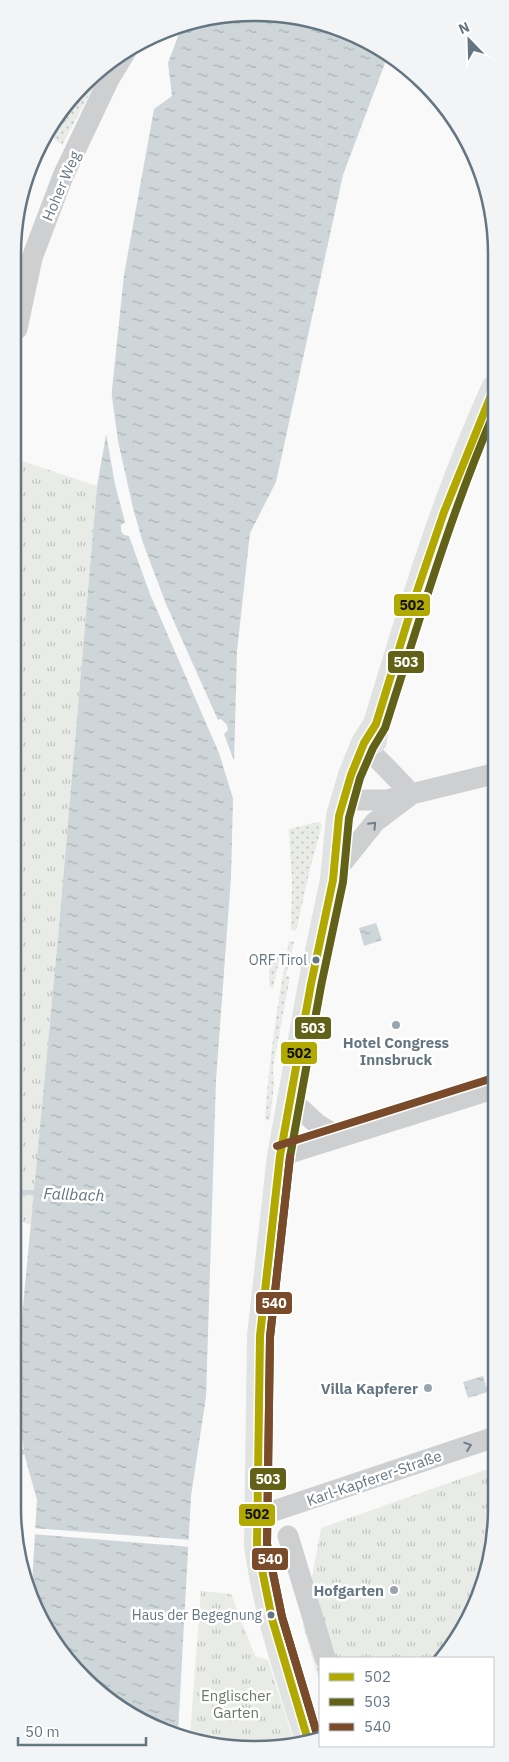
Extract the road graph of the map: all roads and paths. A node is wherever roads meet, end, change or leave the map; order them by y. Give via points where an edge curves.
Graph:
1 (116, 67) edge
2 (21, 310) edge
3 (488, 402) edge
4 (376, 724) junction
5 (372, 752) junction
6 (488, 775) edge
7 (410, 795) junction
8 (351, 800) junction
9 (338, 871) junction
10 (488, 1091) edge
11 (290, 1099) junction
12 (339, 1136) junction
13 (280, 1156) junction
14 (488, 1439) edge
15 (256, 1516) junction
16 (288, 1536) dead end
17 (325, 1657) edge
18 (306, 1735) edge

1 - 2 street, Hoher Weg via 59,185 32,258
3 - 4 main road via 430,552
4 - 5 main road
4 - 8 main road via 364,743
5 - 7 street
5 - 8 main road
6 - 7 street
7 - 8 street via 387,800
9 -> 7 street via 375,822
8 - 9 main road via 337,830
9 - 11 main road via 311,984
10 - 12 street
11 - 12 street via 317,1124
11 - 13 main road
12 - 13 street
13 - 15 main road via 260,1336
15 -> 14 street, Karl-Kapferer-Straße
15 - 18 main road via 260,1571
16 - 17 street

